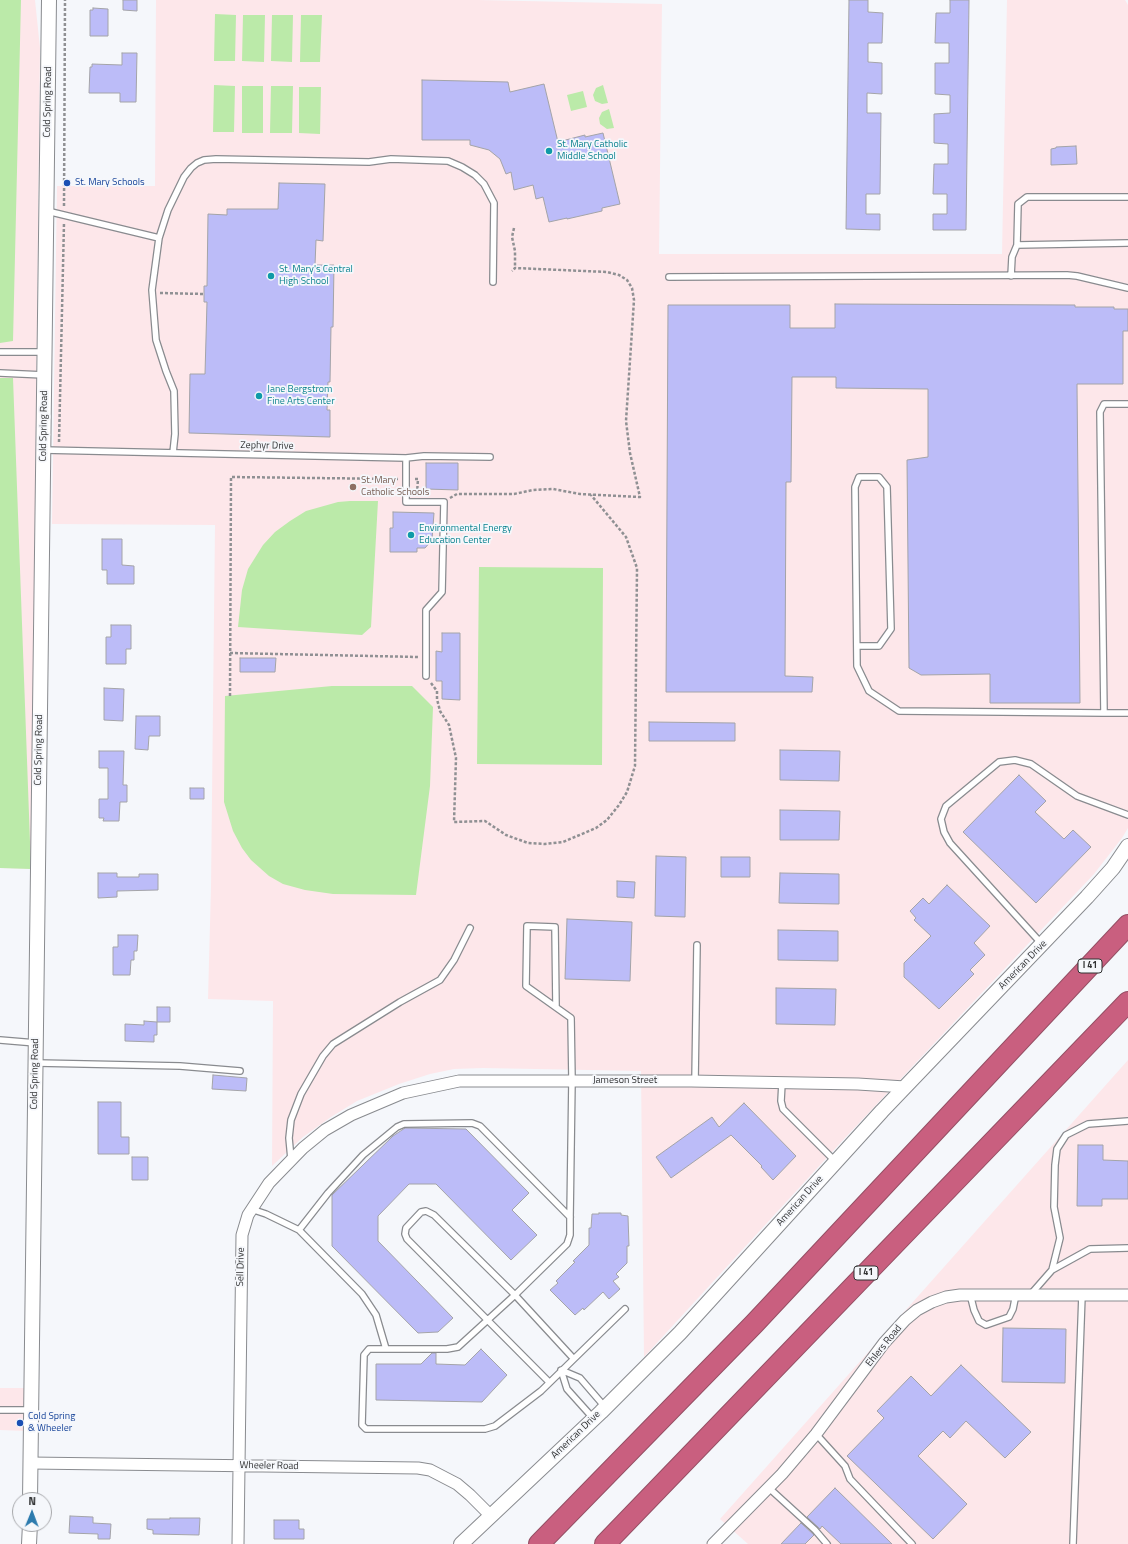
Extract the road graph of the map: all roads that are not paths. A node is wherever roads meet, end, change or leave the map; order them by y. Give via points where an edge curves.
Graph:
1 (49, 0) edge
2 (1128, 197) edge
3 (47, 211) junction
4 (159, 238) junction
5 (1128, 243) edge
6 (1017, 245) junction
7 (1011, 276) junction
8 (668, 277) dead end
9 (493, 282) dead end
10 (1128, 288) edge
11 (0, 352) edge
12 (45, 352) junction
13 (0, 373) edge
14 (45, 375) junction
15 (1128, 404) edge
16 (43, 450) junction
17 (173, 453) junction
18 (490, 457) dead end
19 (406, 458) junction
20 (857, 646) junction
21 (426, 676) road end
22 (1104, 713) junction
23 (1128, 713) edge
24 (1128, 815) edge
25 (1128, 846) edge
26 (1128, 925) edge
27 (470, 928) dead end
28 (697, 945) dead end
29 (1043, 945) junction
30 (1128, 1002) edge
31 (556, 1006) junction
32 (0, 1040) edge
33 (36, 1043) junction
34 (35, 1063) junction
35 (240, 1071) dead end
36 (572, 1080) junction
37 (695, 1081) junction
38 (782, 1083) junction
39 (905, 1087) junction
40 (351, 1115) joint
41 (1128, 1121) edge
42 (291, 1159) junction
43 (836, 1162) junction
44 (251, 1209) junction
45 (570, 1216) junction
46 (299, 1230) junction
47 (1128, 1248) edge
48 (1052, 1270) junction
49 (970, 1294) junction
50 (1016, 1294) junction
51 (1031, 1294) junction
52 (1082, 1294) junction
53 (515, 1295) junction
54 (1128, 1295) edge
55 (625, 1309) dead end
56 (488, 1319) junction
57 (386, 1349) junction
58 (573, 1358) junction
59 (562, 1370) junction
60 (549, 1382) junction
61 (605, 1407) junction
62 (0, 1410) edge
63 (30, 1410) junction
64 (593, 1418) junction
65 (816, 1434) junction
66 (30, 1463) junction
67 (238, 1466) junction
68 (769, 1488) junction
69 (30, 1492) edge
70 (491, 1516) junction
71 (30, 1532) edge
72 (29, 1544) edge
73 (238, 1544) edge
74 (461, 1544) edge
75 (539, 1544) edge
76 (605, 1544) edge
77 (713, 1544) edge
78 (827, 1544) edge
79 (912, 1544) edge
80 (1073, 1544) edge

1 - 3 street, Cold Spring Road
2 - 6 lane via 1027,197 1018,204
3 - 4 lane
3 - 12 street, Cold Spring Road
4 - 9 lane via 168,210 184,177 204,160 448,161 475,175 484,184 494,203
4 - 17 lane via 152,290 154,323 158,347 174,391
5 - 6 lane
6 - 7 lane via 1012,257
7 - 8 lane
7 - 10 lane via 1072,276
11 - 12 lane
12 - 14 street, Cold Spring Road
13 - 14 lane
14 - 16 street, Cold Spring Road
15 - 22 lane via 1104,404 1100,412
16 - 17 lane, Zephyr Drive
16 - 33 street, Cold Spring Road
17 - 19 lane, Zephyr Drive
18 - 19 lane, Zephyr Drive
19 - 21 lane via 406,502 444,502 442,592 426,610
20 - 20 lane via 856,487 859,477 879,477 887,487 891,629 879,646
20 - 22 lane via 857,666 869,691 899,710
22 - 23 lane
24 - 29 lane via 1077,796 1031,764 1015,760 999,762 946,806 941,819 950,843
25 - 29 street, American Drive via 1098,885
26 - 75 highway, I 41 via 754,1324
27 - 42 lane via 454,960 440,980 333,1044 323,1056 301,1094 291,1120
28 - 37 lane
29 - 39 street, American Drive
30 - 76 highway, I 41
31 - 31 lane via 555,927 527,926 526,986
31 - 36 lane via 571,1018
32 - 33 lane
33 - 34 street, Cold Spring Road
34 - 35 lane via 180,1066
34 - 63 street, Cold Spring Road
36 - 37 street, Jameson Street
36 - 40 street, Jameson Street via 459,1081 403,1093
36 - 45 lane
37 - 38 street, Jameson Street
38 - 39 street, Jameson Street
38 - 43 lane via 782,1109
39 - 43 street, American Drive
40 - 42 street, Sell Drive via 325,1130
41 - 48 lane via 1088,1124 1066,1134 1057,1149 1054,1207 1060,1238
42 - 44 street, Sell Drive via 269,1183
43 - 61 street, American Drive via 680,1333
44 - 46 lane
44 - 67 street, Sell Drive via 242,1235 240,1254
45 - 46 lane via 480,1126 472,1123 404,1124 363,1155
45 - 53 lane via 570,1235 567,1244
46 - 57 lane via 362,1294 376,1315
47 - 48 lane via 1090,1249
48 - 51 lane
49 - 50 street, Ehlers Road
49 - 50 lane via 979,1321 986,1325 1009,1317
49 - 65 street, Ehlers Road via 946,1297 932,1302 905,1320 884,1343
50 - 51 street, Ehlers Road
51 - 52 street, Ehlers Road
52 - 54 street, Ehlers Road
52 - 80 lane
53 - 56 lane
53 - 56 lane via 434,1215 426,1211 421,1212 406,1228 407,1239
53 - 58 lane
55 - 58 lane
56 - 57 lane via 458,1347 447,1350
56 - 60 lane
57 - 60 lane via 369,1349 364,1355 362,1425 366,1429 485,1429 495,1426
58 - 59 lane
59 - 60 lane
59 - 61 lane via 580,1378
59 - 64 lane via 567,1389
61 - 64 street, American Drive
62 - 63 lane
63 - 66 street, Cold Spring Road
64 - 70 street, American Drive
65 - 68 street, Ehlers Road
65 - 79 lane via 845,1466 850,1479
66 - 67 street, Wheeler Road
66 - 69 street, Cold Spring Road
67 - 70 street, Wheeler Road via 430,1470 457,1484
67 - 73 street, Sell Drive
68 - 77 street, Ehlers Road
68 - 78 lane
70 - 74 street, American Drive
71 - 72 street

